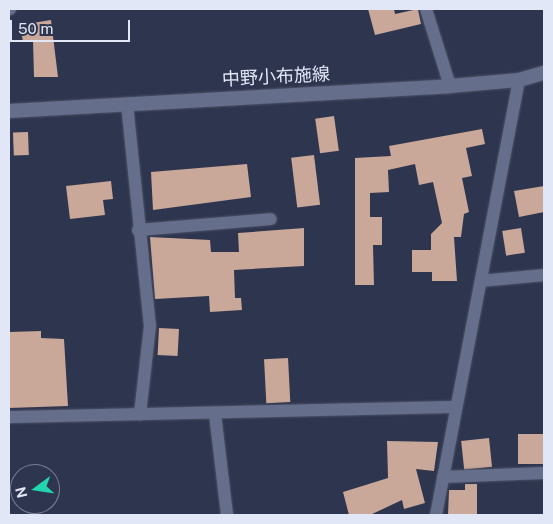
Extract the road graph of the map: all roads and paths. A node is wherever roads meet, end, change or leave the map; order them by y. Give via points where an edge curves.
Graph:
1 (426, 9) edge
2 (544, 73) edge
3 (519, 80) junction
4 (450, 86) junction
5 (127, 104) junction
6 (9, 111) edge
7 (271, 219) dead end
8 (138, 230) junction
9 (544, 275) edge
10 (480, 282) junction
11 (456, 407) junction
12 (140, 414) junction
13 (215, 414) junction
14 (9, 417) edge
15 (544, 473) edge
16 (443, 477) junction
17 (227, 515) edge
18 (436, 515) edge

1 - 4 street
2 - 3 main road, 中野小布施線
3 - 4 main road, 中野小布施線
3 - 10 street
4 - 5 main road, 中野小布施線
5 - 6 main road, 中野小布施線
5 - 8 street
7 - 8 street
8 - 12 street via 150,326
9 - 10 street
10 - 11 street
11 - 13 street via 324,407
11 - 16 street
12 - 13 street
12 - 14 street
13 - 17 street
15 - 16 street
16 - 18 street

